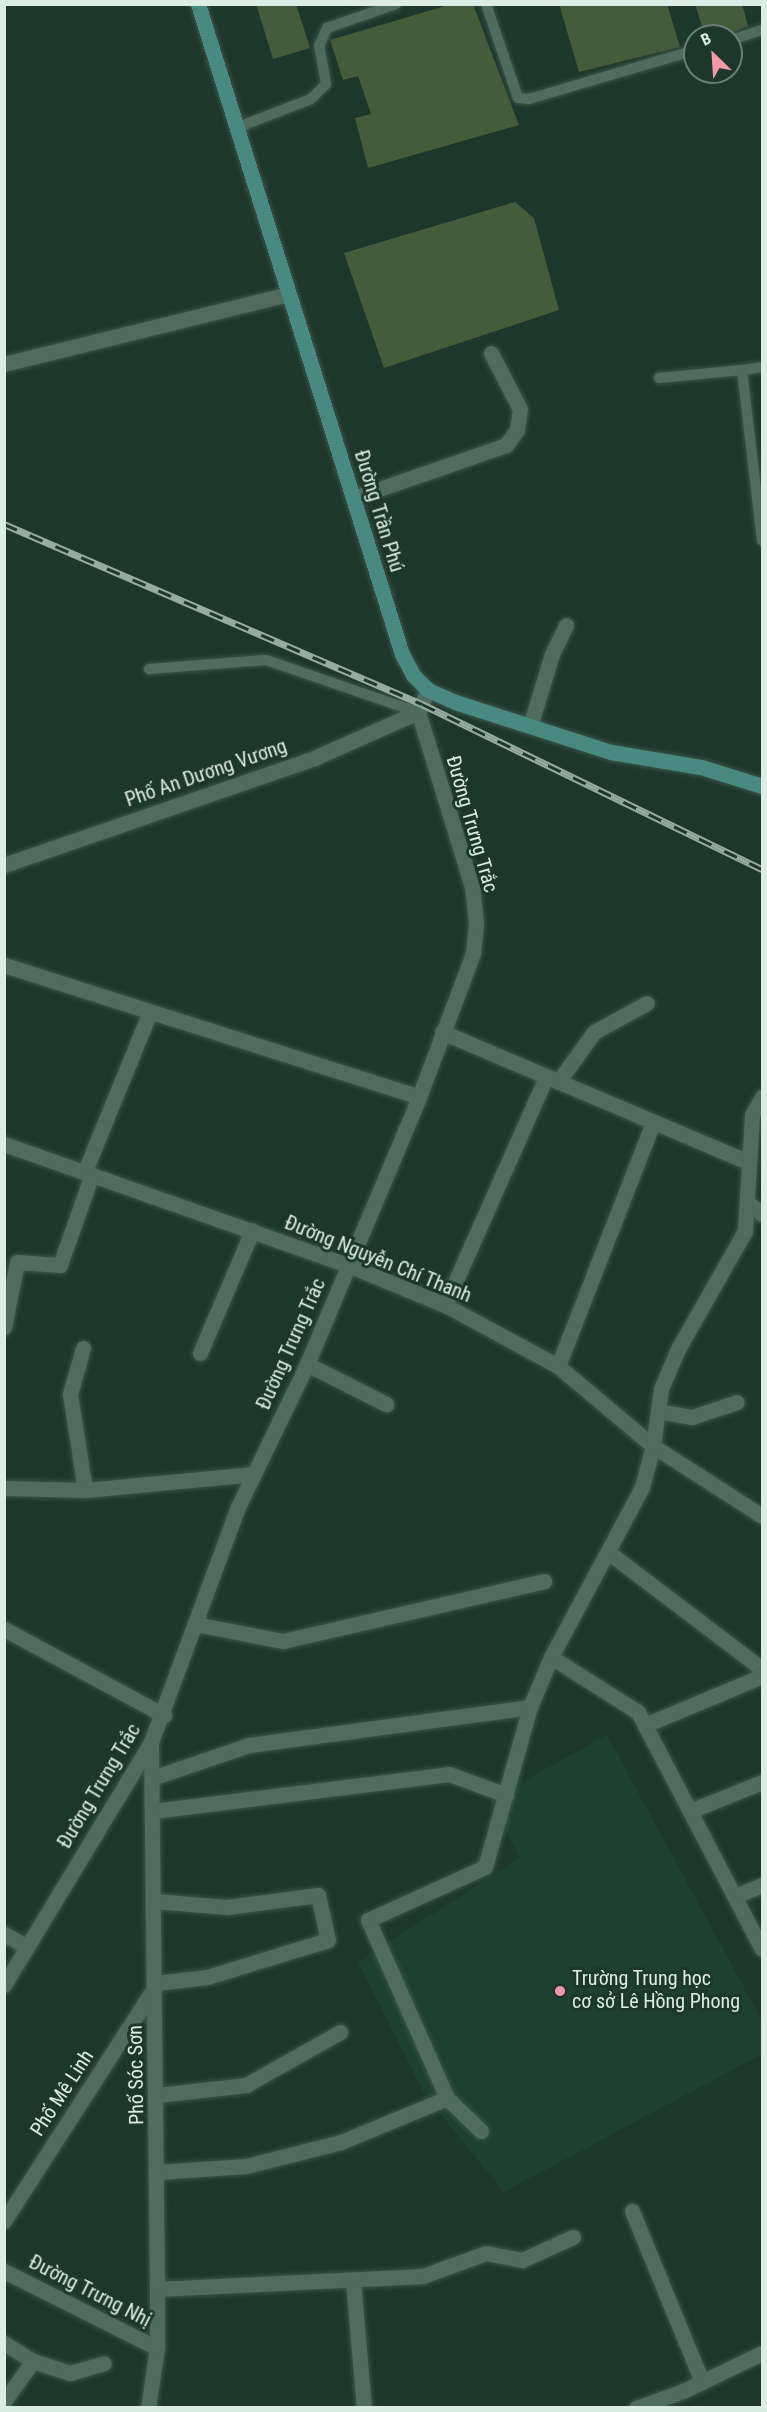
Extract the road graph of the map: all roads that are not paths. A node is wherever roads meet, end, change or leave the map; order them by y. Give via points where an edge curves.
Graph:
1 (198, 4) edge
2 (396, 4) edge
3 (486, 4) edge
4 (762, 30) edge
5 (743, 36) edge
6 (683, 54) edge
7 (236, 128) junction
8 (289, 294) junction
9 (490, 354) dead end
10 (4, 364) edge
11 (762, 367) edge
12 (742, 370) junction
13 (658, 378) dead end
14 (353, 498) junction
15 (762, 541) edge
16 (566, 625) dead end
17 (149, 669) dead end
18 (428, 690) junction
19 (418, 712) junction
20 (530, 726) junction
21 (762, 786) edge
22 (4, 865) edge
23 (4, 965) edge
24 (647, 1003) dead end
25 (150, 1012) junction
26 (442, 1032) junction
27 (552, 1079) junction
28 (418, 1097) junction
29 (762, 1097) edge
30 (653, 1122) junction
31 (4, 1144) edge
32 (748, 1162) junction
33 (88, 1173) junction
34 (747, 1202) junction
35 (762, 1214) edge
36 (252, 1231) junction
37 (348, 1265) junction
38 (445, 1305) junction
39 (4, 1327) edge
40 (83, 1348) dead end
41 (200, 1353) dead end
42 (307, 1364) junction
43 (558, 1366) junction
44 (737, 1402) dead end
45 (386, 1404) dead end
46 (658, 1411) junction
47 (653, 1446) junction
48 (254, 1474) junction
49 (4, 1488) edge
50 (85, 1490) junction
51 (762, 1516) edge
52 (608, 1552) junction
53 (544, 1581) dead end
54 (195, 1624) junction
55 (4, 1629) edge
56 (551, 1657) junction
57 (762, 1669) edge
58 (762, 1676) edge
59 (530, 1707) junction
60 (164, 1715) junction
61 (645, 1725) junction
62 (152, 1742) junction
63 (152, 1778) junction
64 (762, 1782) edge
65 (506, 1795) junction
66 (153, 1811) junction
67 (690, 1811) junction
68 (762, 1885) edge
69 (735, 1896) junction
70 (154, 1900) junction
71 (4, 1934) edge
72 (27, 1947) junction
73 (762, 1949) edge
74 (4, 1985) edge
75 (156, 1985) junction
76 (340, 2032) dead end
77 (157, 2095) junction
78 (447, 2098) junction
79 (481, 2131) dead end
80 (158, 2172) junction
81 (632, 2211) dead end
82 (4, 2221) edge
83 (573, 2237) dead end
84 (4, 2271) edge
85 (353, 2280) junction
86 (157, 2289) junction
87 (4, 2343) edge
88 (157, 2348) junction
89 (762, 2354) edge
90 (33, 2361) junction
91 (104, 2363) dead end
92 (702, 2382) junction
93 (4, 2401) edge
94 (148, 2408) edge
95 (364, 2408) edge
96 (636, 2408) edge

1 - 7 main road, Đường Trần Phú
2 - 7 lane via 327,28 319,46 326,84 311,99
3 - 6 lane via 518,98 529,99
4 - 5 lane
7 - 8 main road, Đường Trần Phú
8 - 10 street
8 - 14 main road, Đường Trần Phú
9 - 14 street via 520,410 517,430 506,445
11 - 12 lane
12 - 13 lane
12 - 15 lane
14 - 18 main road, Đường Trần Phú via 402,654 413,675
16 - 20 street via 552,654
17 - 19 lane via 266,660
18 - 19 street
18 - 20 main road
19 - 22 street, Phố An Dương Vương via 314,758
19 - 26 street, Đường Trưng Trắc via 472,887 476,923 473,952
20 - 21 main road via 611,752 701,767
23 - 25 street
24 - 27 street via 594,1032
25 - 28 street
25 - 33 street
26 - 27 street
26 - 28 street, Đường Trưng Trắc
27 - 30 street
27 - 38 street
28 - 37 street, Đường Trưng Trắc
29 - 32 street via 752,1115
30 - 32 street
30 - 43 street
31 - 33 street, Đường Nguyễn Chí Thanh
32 - 34 street
33 - 36 street, Đường Nguyễn Chí Thanh
33 - 39 street via 60,1265 17,1262
34 - 35 street
34 - 46 street via 745,1231 678,1349
36 - 37 street, Đường Nguyễn Chí Thanh
36 - 41 street
37 - 38 street, Đường Nguyễn Chí Thanh
37 - 42 street, Đường Trưng Trắc
38 - 43 street, Đường Nguyễn Chí Thanh
40 - 50 street via 70,1394
42 - 45 street
42 - 48 street, Đường Trưng Trắc
43 - 47 street, Đường Nguyễn Chí Thanh
44 - 46 street via 692,1417
46 - 47 street
47 - 51 street, Đường Nguyễn Chí Thanh
47 - 52 street via 642,1487
48 - 50 street
48 - 54 street, Đường Trưng Trắc
49 - 50 street
52 - 56 street
52 - 57 street
53 - 54 street via 283,1641
54 - 60 street, Đường Trưng Trắc
55 - 60 street
56 - 59 street
56 - 61 street via 638,1712
58 - 61 street
59 - 63 street via 249,1745
59 - 65 street
60 - 62 street, Đường Trưng Trắc
61 - 67 street
62 - 63 street, Phố Sóc Sơn
62 - 72 street, Đường Trưng Trắc
63 - 66 street, Phố Sóc Sơn
64 - 67 street
65 - 66 street via 449,1774
65 - 78 street via 485,1867 368,1920
66 - 70 street, Phố Sóc Sơn
67 - 69 street
68 - 69 street
69 - 73 street
70 - 75 street, Phố Sóc Sơn
70 - 75 street via 227,1907 318,1895 328,1940 207,1977
71 - 72 street
72 - 74 street, Đường Trưng Trắc
75 - 77 street, Phố Sóc Sơn
75 - 82 street, Phố Mê Linh
76 - 77 street via 246,2085
77 - 80 street, Phố Sóc Sơn
78 - 79 street
78 - 80 street via 341,2142 246,2166
80 - 86 street, Phố Sóc Sơn
81 - 92 street
83 - 85 street via 522,2260 486,2253 423,2276
84 - 88 street, Đường Trưng Nhị
85 - 86 street
85 - 95 street
86 - 88 street, Phố Sóc Sơn
87 - 90 street
88 - 94 street, Phố Sóc Sơn
89 - 92 street
90 - 91 street via 70,2373
90 - 93 street
92 - 96 street

